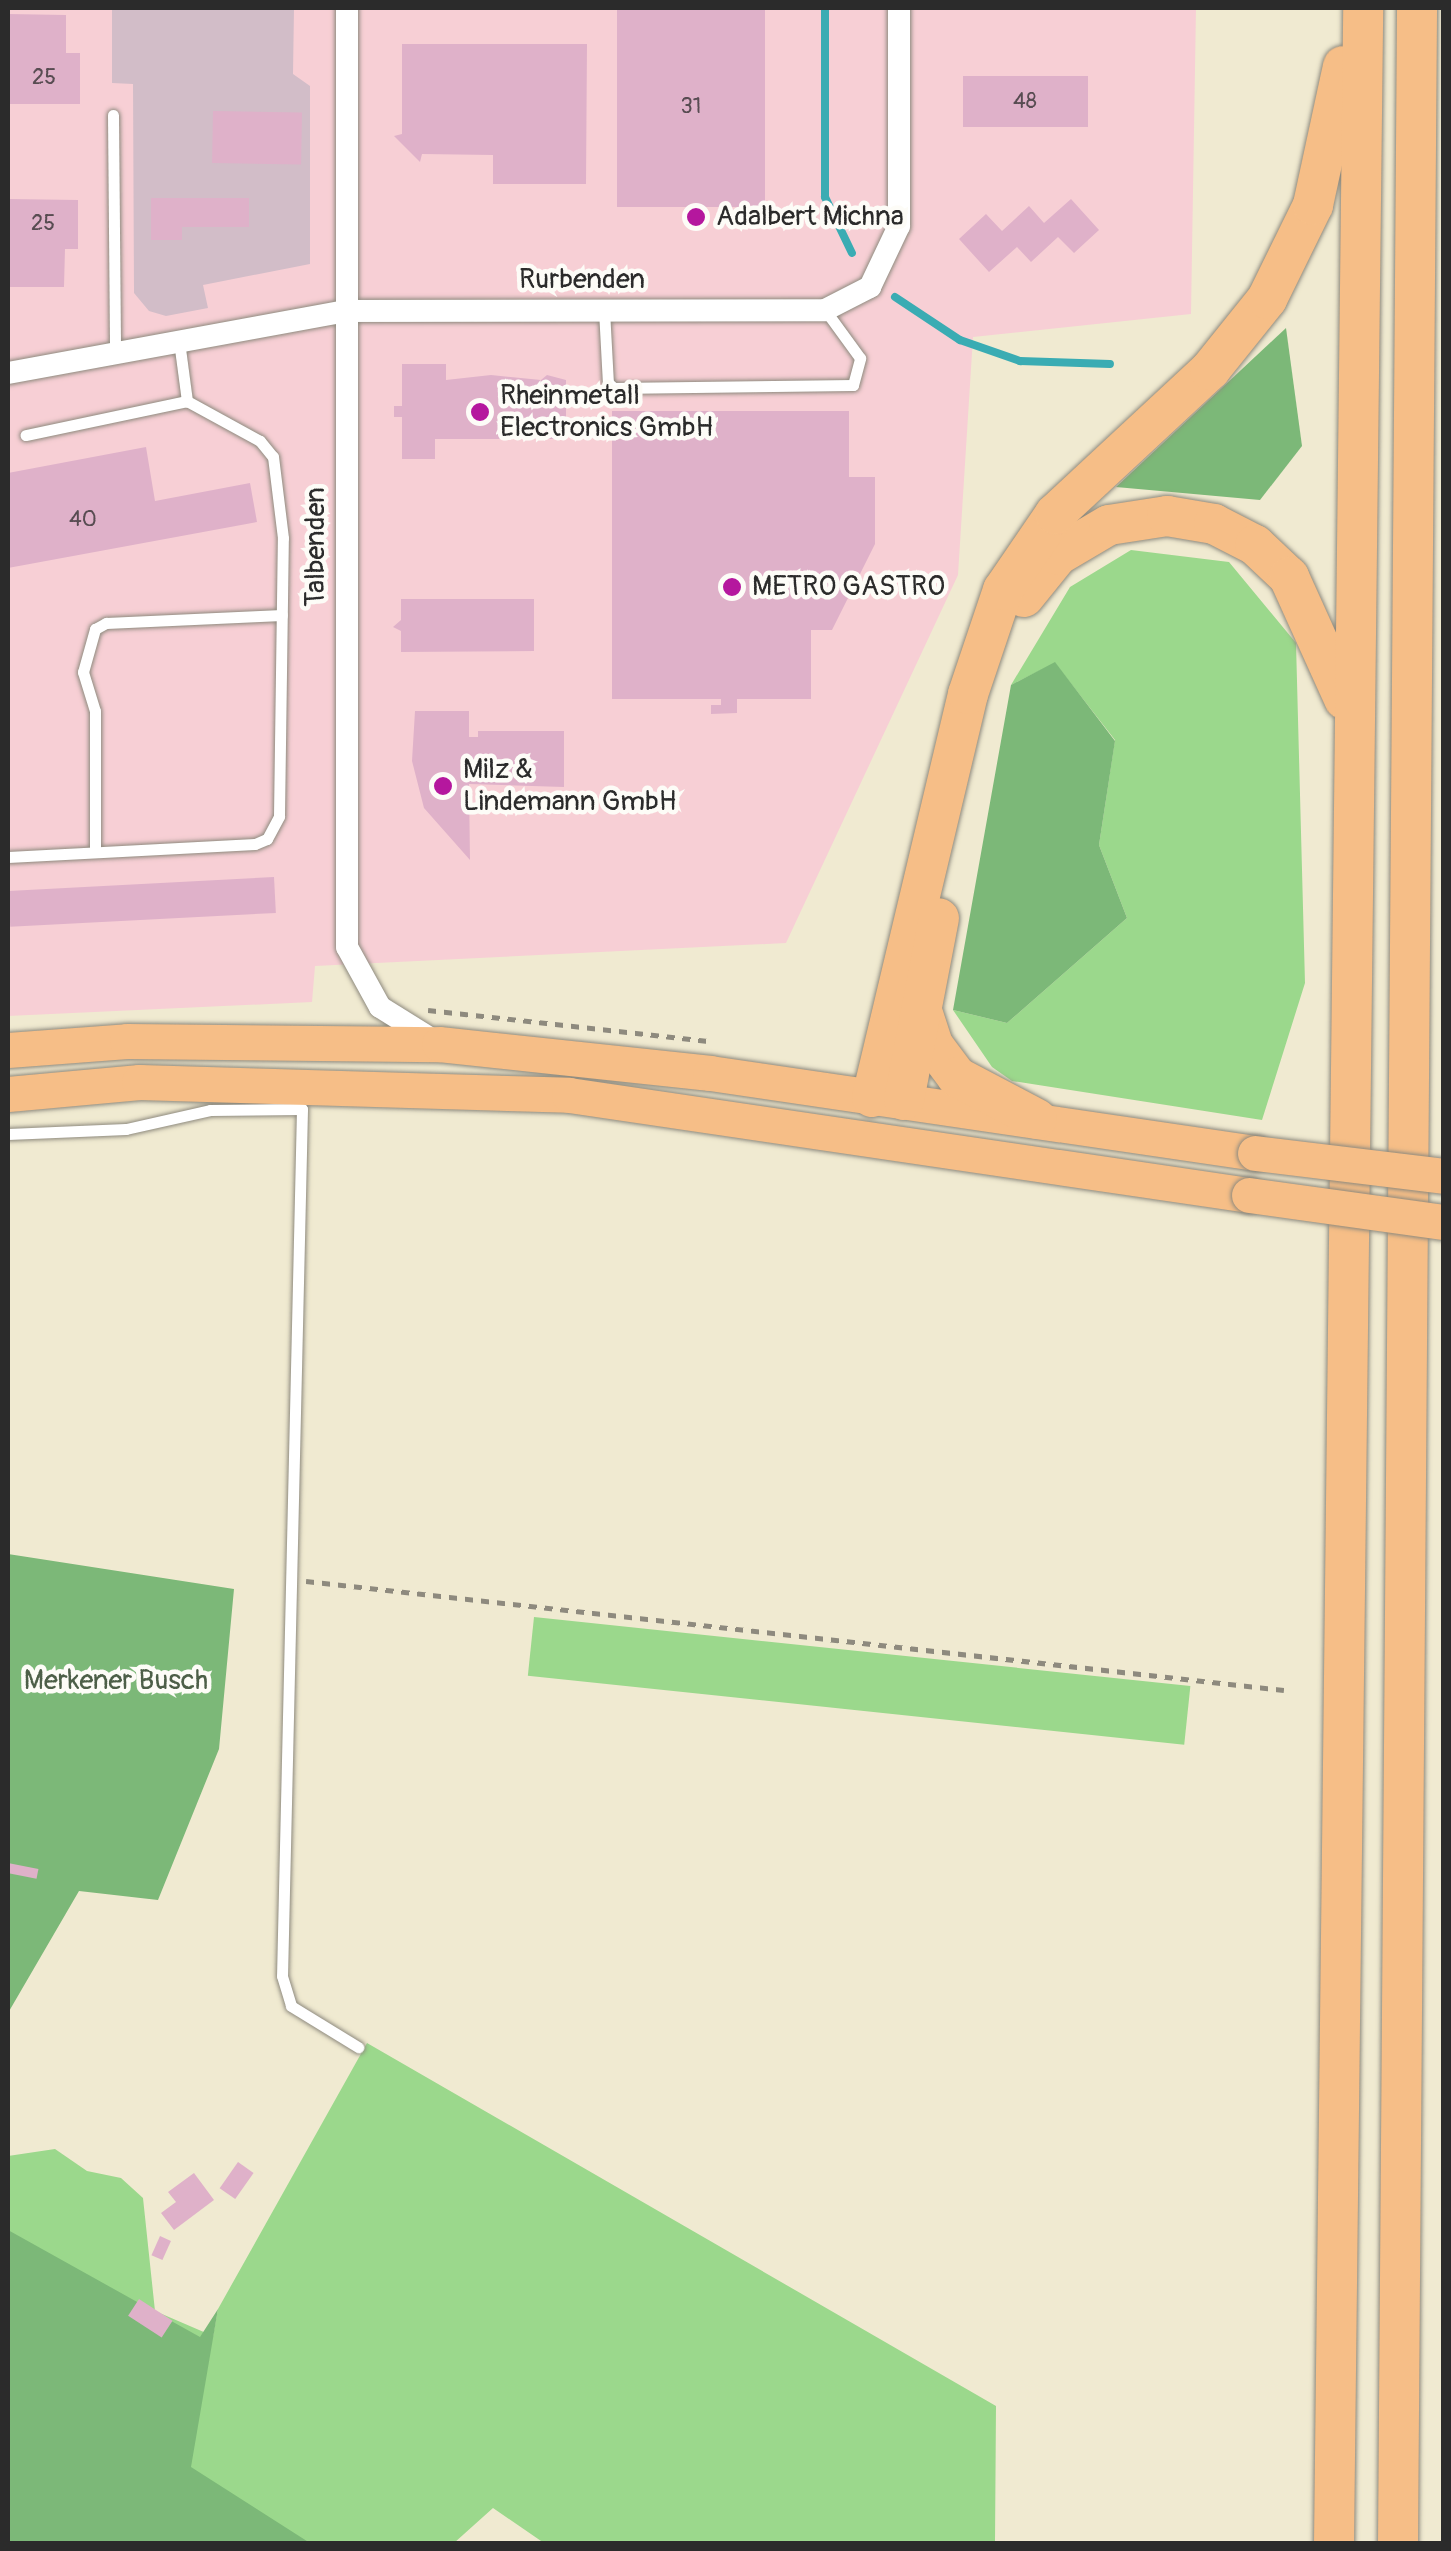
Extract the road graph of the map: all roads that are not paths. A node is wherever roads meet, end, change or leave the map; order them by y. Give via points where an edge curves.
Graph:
1 (347, 8) edge
2 (898, 8) edge
3 (1353, 8) edge
4 (1363, 8) edge
5 (1417, 8) edge
6 (114, 116) dead end
7 (604, 310) junction
8 (825, 310) junction
9 (345, 311) junction
10 (178, 342) junction
11 (115, 353) junction
12 (8, 373) edge
13 (186, 401) junction
14 (26, 435) dead end
15 (1444, 614) edge
16 (282, 615) junction
17 (1353, 722) junction
18 (1414, 786) junction
19 (95, 852) junction
20 (8, 857) edge
21 (922, 1011) junction
22 (439, 1044) junction
23 (8, 1050) edge
24 (8, 1094) edge
25 (888, 1098) junction
26 (1037, 1119) junction
27 (8, 1134) edge
28 (887, 1139) junction
29 (1444, 1176) edge
30 (1444, 1222) edge
31 (358, 2047) dead end
32 (1334, 2544) edge
33 (1398, 2544) edge

1 - 9 street, Talbenden
2 - 8 street, Rurbenden via 900,226 870,287
3 - 25 highway via 1321,176 1280,278 1233,345 1038,533 988,629
4 - 17 highway
5 - 18 highway
6 - 11 lane
7 - 8 street, Rurbenden
7 - 8 lane via 608,383 614,388 853,386 860,358
7 - 9 street, Rurbenden
9 - 10 street, Rurbenden
9 - 22 street, Talbenden via 347,946 380,1007
10 - 11 street, Rurbenden
10 - 13 lane
11 - 12 street, Rurbenden
13 - 14 lane
13 - 16 lane via 260,440 272,458 283,538
15 - 18 highway
16 - 19 lane via 275,829 255,844
16 - 19 lane via 106,623 86,640 83,672 95,712
17 - 21 highway via 1300,592 1241,536 1166,516 1110,525 1073,544 1024,596 993,670
17 - 32 highway
18 - 33 highway
19 - 20 lane
21 - 25 highway
21 - 26 highway via 934,1045 958,1077
22 - 23 main road via 126,1041
22 - 25 main road via 584,1056
24 - 28 main road via 138,1082 442,1088 569,1095
25 - 26 main road
25 - 28 main road
26 - 29 main road, bridge
27 - 31 lane via 126,1128 210,1110 302,1109 282,1976 291,2006
28 - 30 main road, bridge

